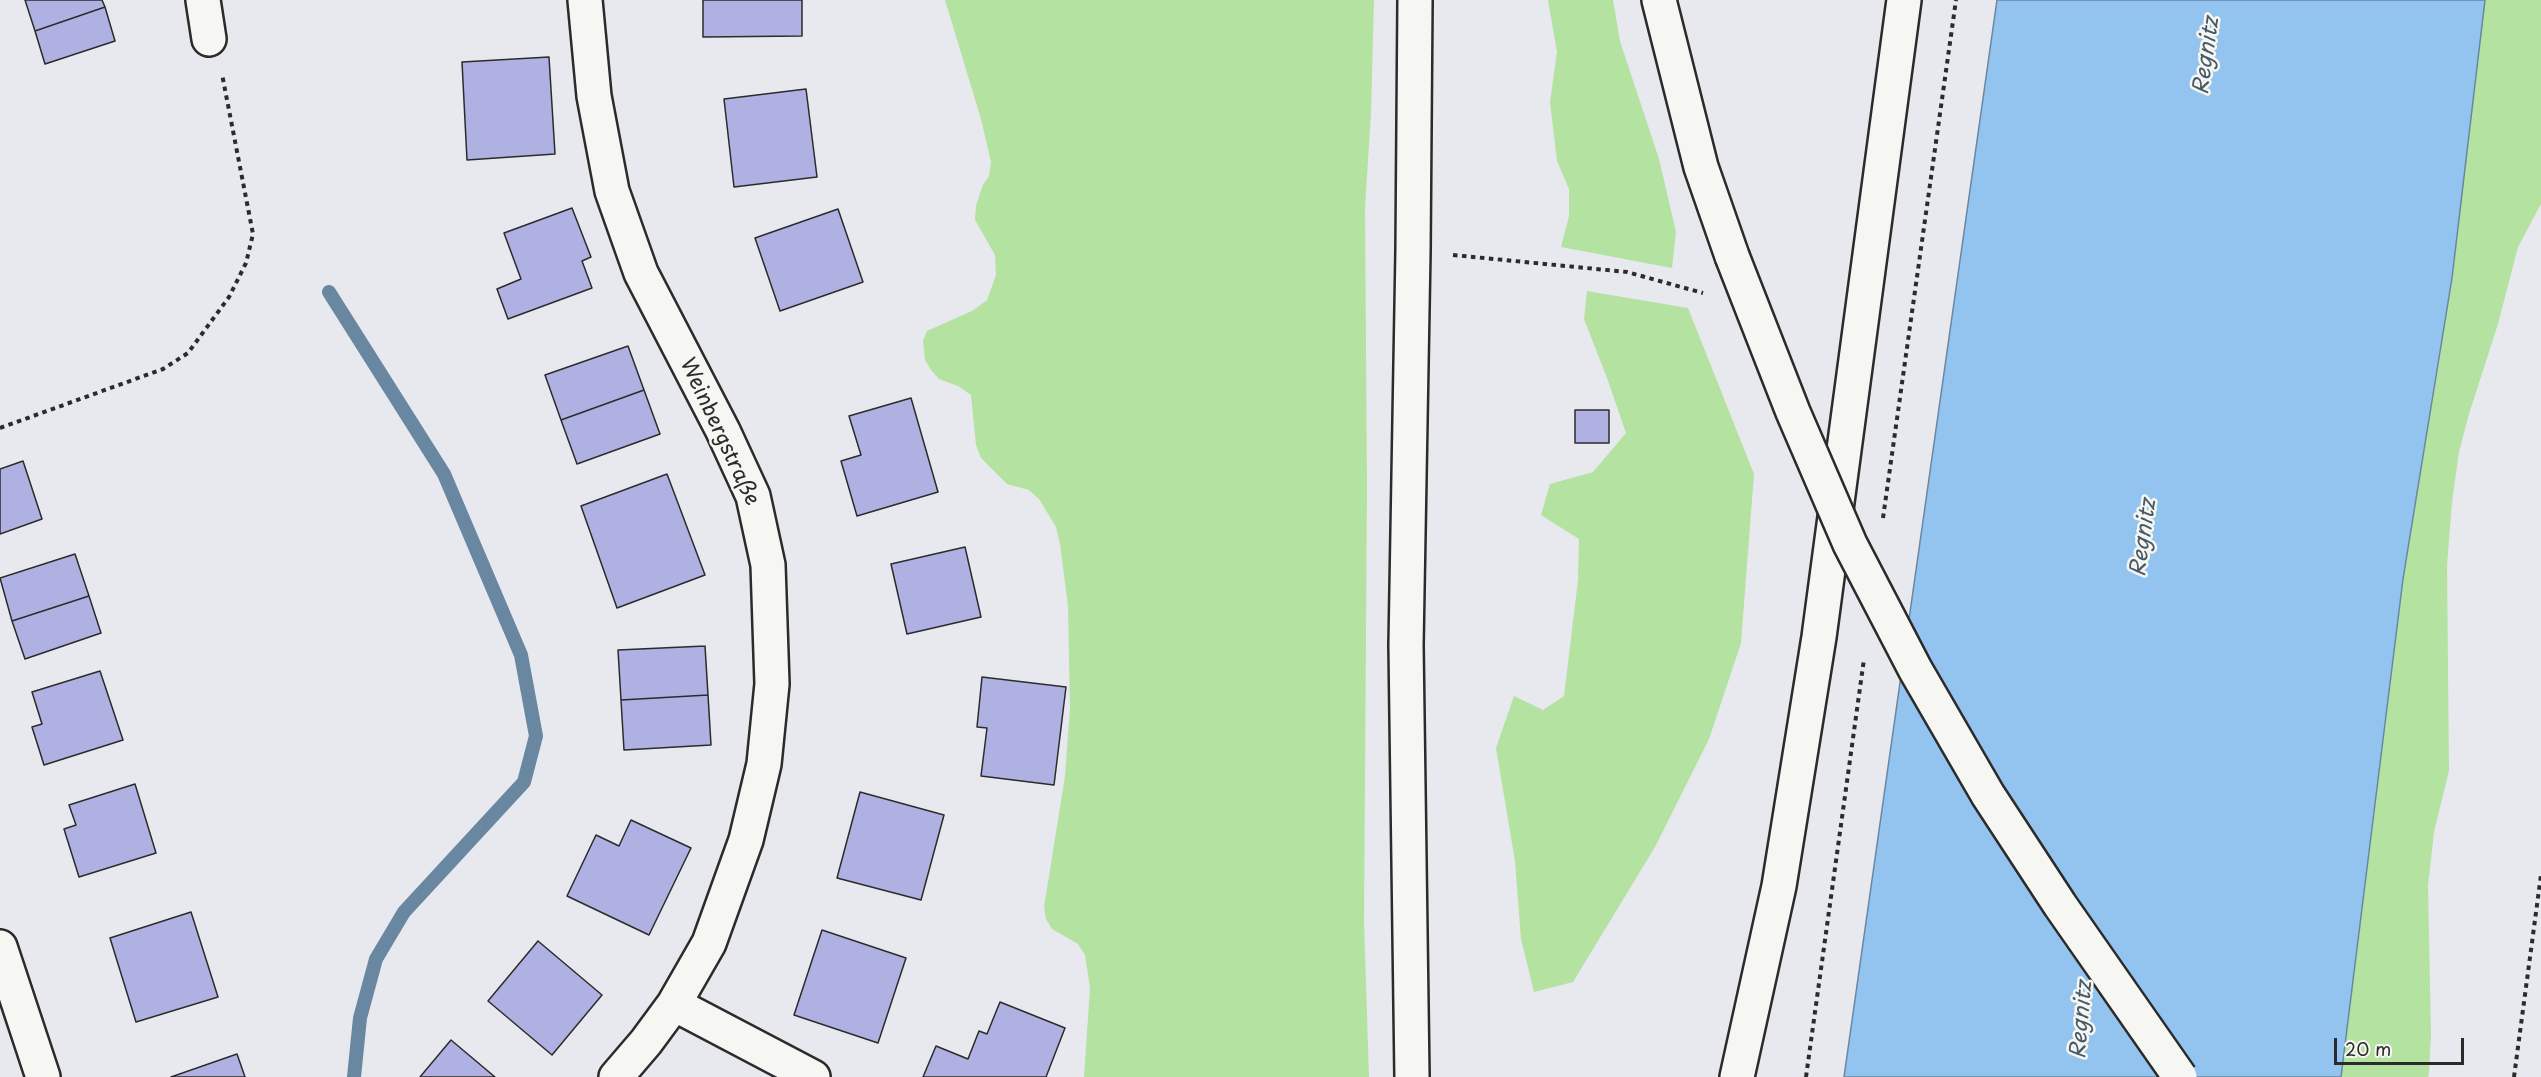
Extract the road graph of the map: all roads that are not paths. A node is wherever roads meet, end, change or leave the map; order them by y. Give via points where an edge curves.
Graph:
1 (203, 0) edge
2 (585, 0) edge
3 (1415, 0) edge
4 (1659, 0) edge
5 (1904, 0) edge
6 (209, 39) road end
7 (0, 948) edge
8 (674, 1004) junction
9 (44, 1077) edge
10 (616, 1077) edge
11 (813, 1077) edge
12 (1412, 1077) edge
13 (1737, 1077) edge
14 (2180, 1077) edge

1 - 6 street
2 - 8 street, Weinbergstraße via 594,96 612,191 641,273 753,496 768,565 772,684 764,764 746,840 709,943
3 - 12 street via 1406,645
4 - 14 street, bridge via 1701,167 1732,256 1850,544 1915,669 2001,815
5 - 13 street via 1819,637 1779,886
7 - 9 street
8 - 10 street, Weinbergstraße
8 - 11 street

